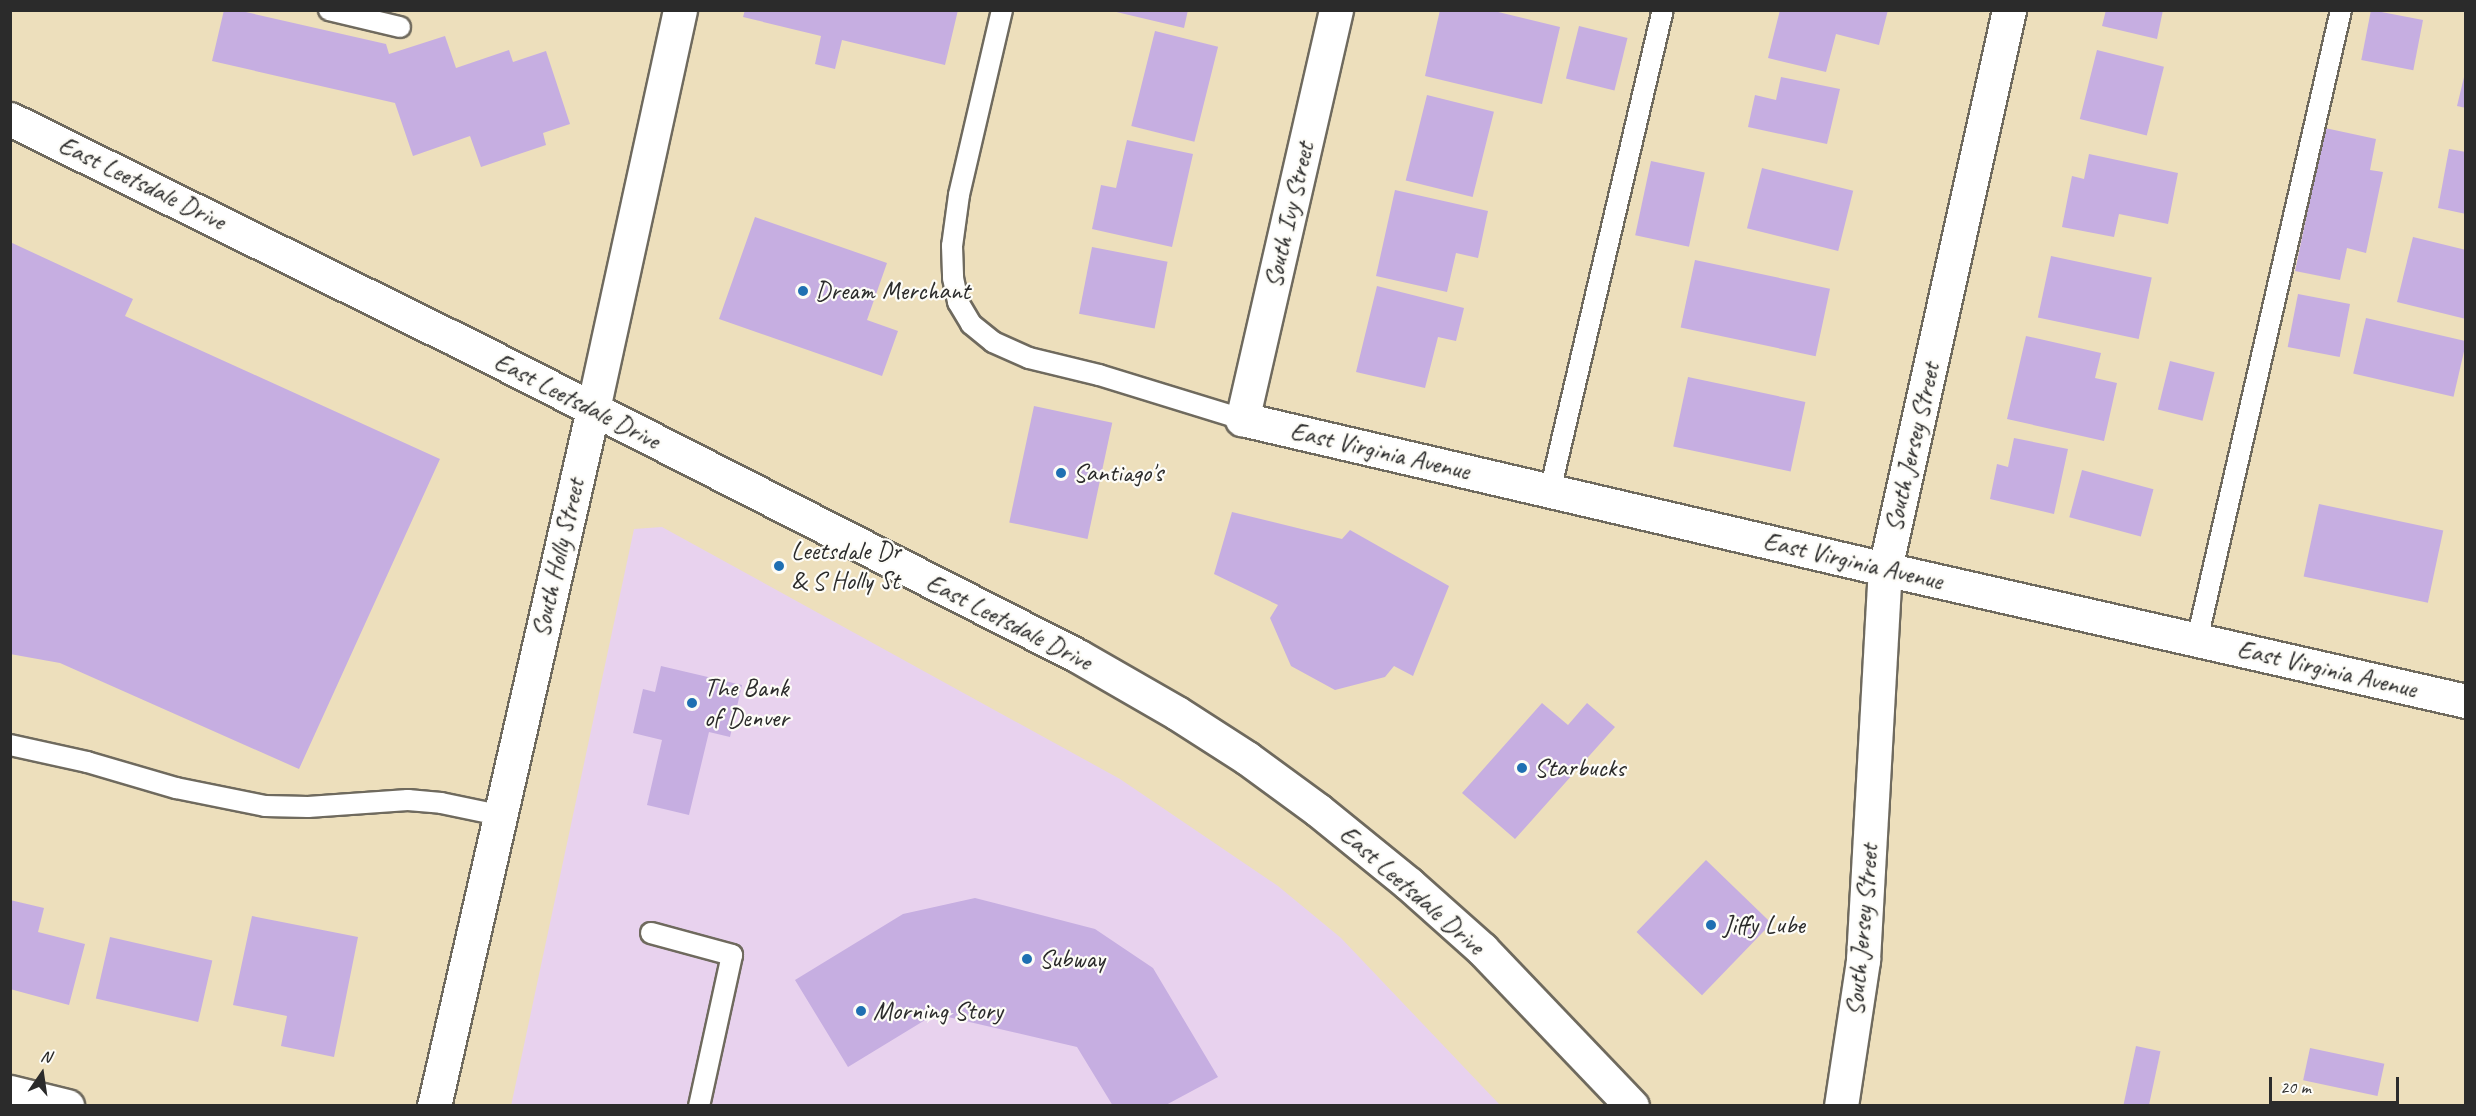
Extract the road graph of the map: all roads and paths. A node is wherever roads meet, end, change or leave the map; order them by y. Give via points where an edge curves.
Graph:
1 (330, 10) edge
2 (680, 10) edge
3 (1002, 10) edge
4 (1336, 10) edge
5 (1663, 10) edge
6 (2009, 10) edge
7 (2341, 10) edge
8 (400, 27) dead end
9 (10, 119) edge
10 (593, 409) junction
11 (1242, 419) junction
12 (1550, 491) junction
13 (1885, 569) junction
14 (2197, 640) junction
15 (2466, 701) edge
16 (10, 745) edge
17 (499, 815) junction
18 (651, 933) dead end
19 (10, 1092) edge
20 (68, 1106) edge
21 (434, 1106) edge
22 (699, 1106) edge
23 (1632, 1106) edge
24 (1841, 1106) edge

1 - 8 lane
2 - 10 main road, South Holly Street
3 - 11 lane via 959,195 952,246 958,302 971,324 993,342 1029,358
4 - 11 main road, South Ivy Street
5 - 12 lane
6 - 13 main road, South Jersey Street
7 - 14 lane
9 - 10 main road, East Leetsdale Drive
10 - 17 main road, South Holly Street
10 - 23 main road, East Leetsdale Drive via 1078,656 1247,758 1318,810 1462,930
11 - 12 main road, East Virginia Avenue
12 - 13 main road, East Virginia Avenue
13 - 14 main road, East Virginia Avenue
13 - 24 main road, South Jersey Street via 1863,960
14 - 15 main road, East Virginia Avenue
16 - 17 lane via 176,788 266,806 408,800
17 - 21 main road, South Holly Street
18 - 22 lane via 732,955
19 - 20 main road

